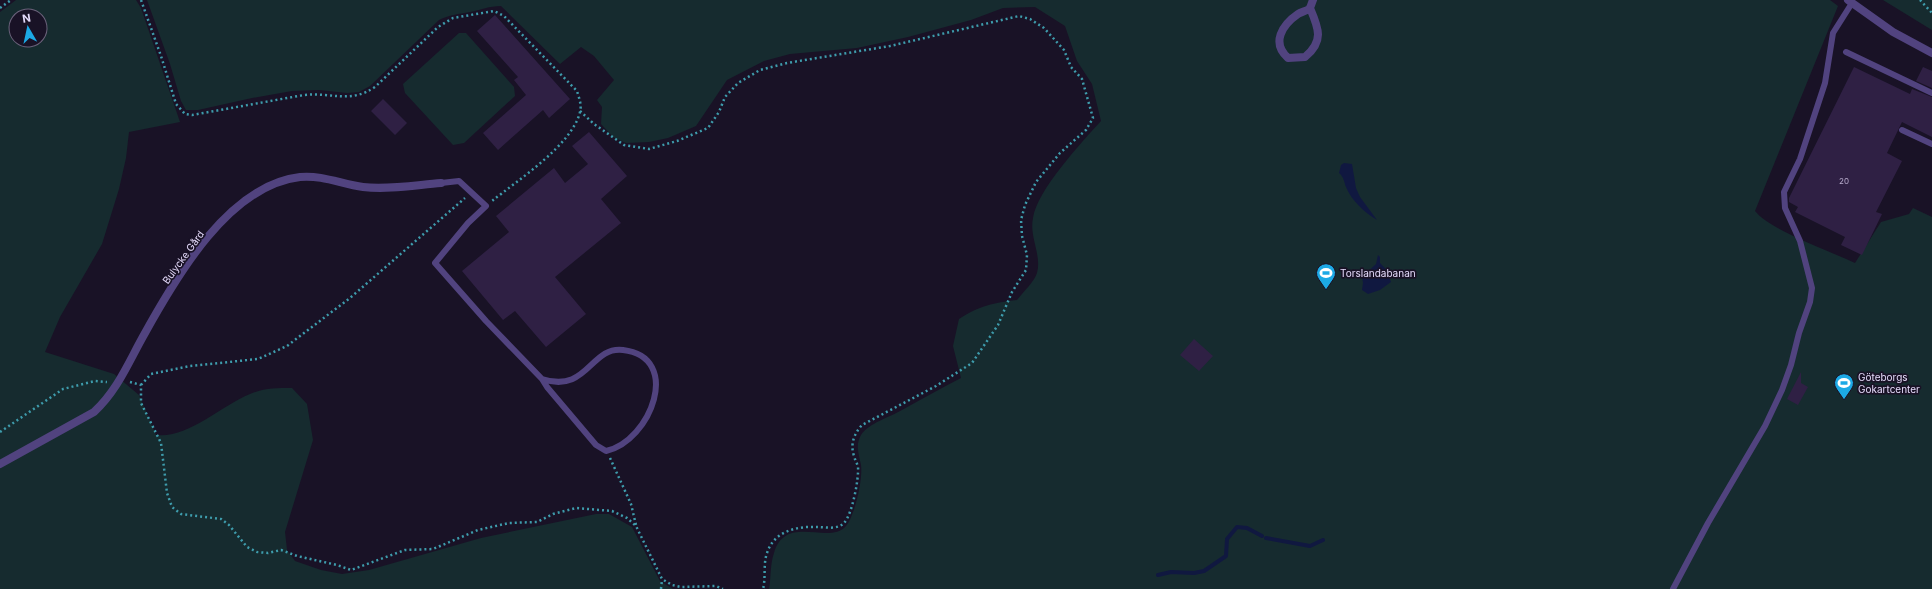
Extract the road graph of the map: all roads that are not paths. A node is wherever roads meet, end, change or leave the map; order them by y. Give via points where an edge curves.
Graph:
1 (1313, 0) edge
2 (1850, 1) edge
3 (1310, 8) junction
4 (1846, 52) dead end
5 (1932, 53) edge
6 (1932, 93) edge
7 (1902, 130) dead end
8 (1932, 144) edge
9 (441, 182) joint
10 (542, 379) junction
11 (0, 464) edge
12 (1673, 589) edge

1 - 3 street
2 - 5 street via 1893,32
2 - 12 lane via 1833,34 1824,83 1800,158 1784,192 1785,208 1800,241 1812,288 1810,302 1798,333 1782,390 1765,426 1686,561
3 - 3 street via 1288,23 1280,33 1280,49 1288,58 1305,57 1316,46 1318,28
4 - 6 lane
7 - 8 lane
9 - 10 lane via 459,181 486,206 435,262 486,321
9 - 11 street, Bulycke Gård via 364,187 335,179 300,178 283,181 241,204 221,223 184,269 109,397 94,412
10 - 10 lane via 552,382 575,379 603,355 616,350 634,352 647,360 655,373 656,386 653,405 645,423 620,447 606,451 596,445

